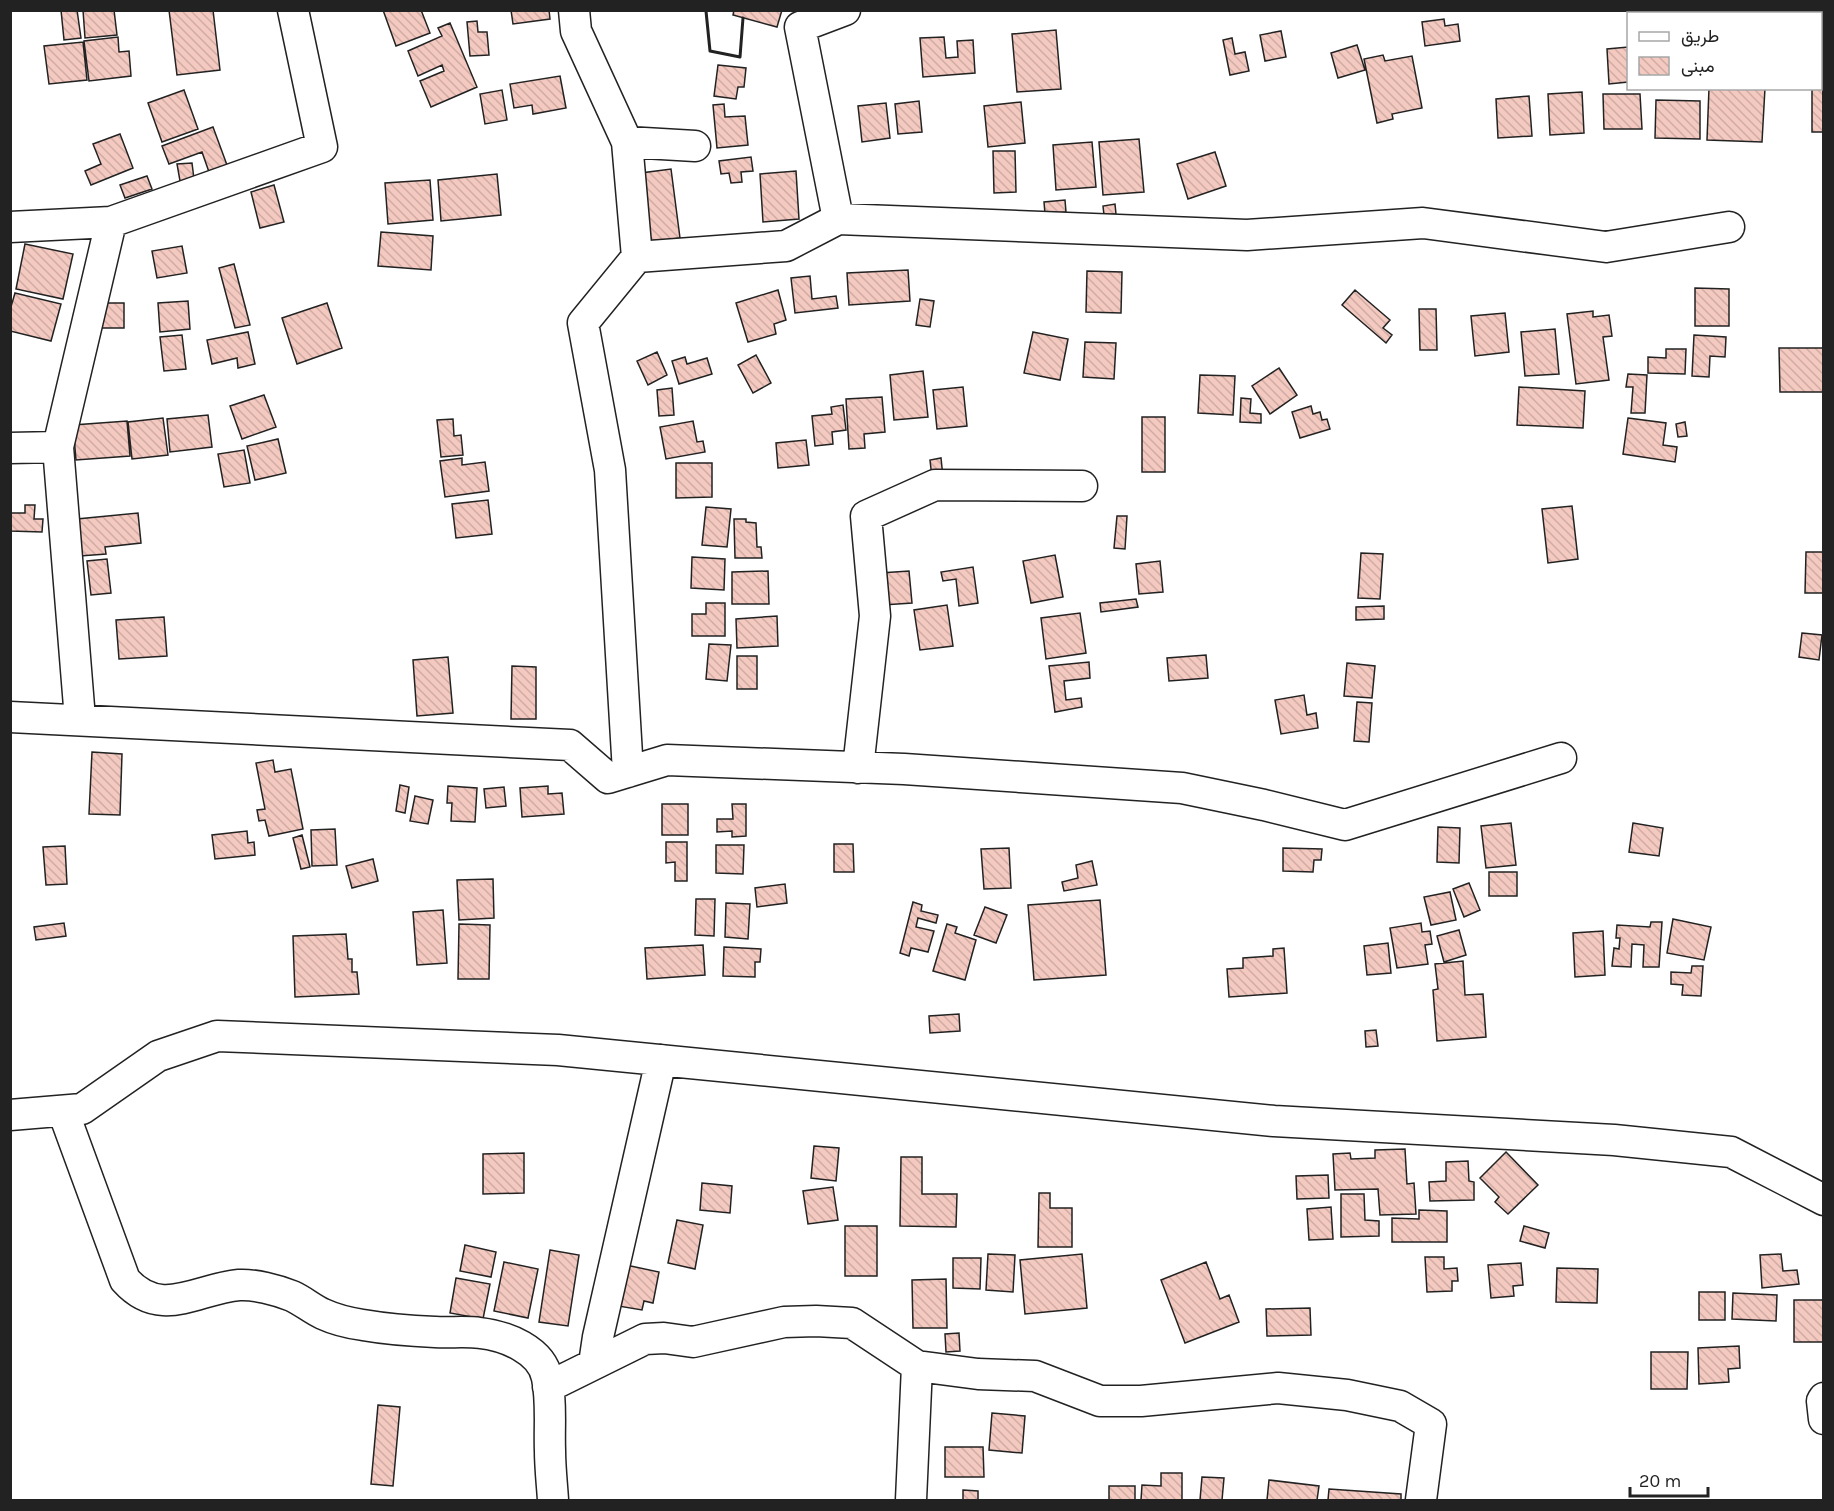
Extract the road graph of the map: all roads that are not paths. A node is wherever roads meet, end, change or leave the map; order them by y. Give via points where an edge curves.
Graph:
1 (293, 10) edge
2 (574, 10) edge
3 (844, 10) edge
4 (801, 19) edge
5 (627, 142) junction
6 (695, 146) dead end
7 (838, 219) junction
8 (111, 222) junction
9 (10, 227) edge
10 (1729, 227) dead end
11 (637, 257) junction
12 (10, 447) edge
13 (58, 447) junction
14 (1082, 486) dead end
15 (10, 717) edge
16 (80, 720) junction
17 (1561, 758) dead end
18 (858, 768) junction
19 (628, 772) junction
20 (661, 1060) junction
21 (63, 1111) junction
22 (10, 1115) edge
23 (1824, 1200) edge
24 (594, 1364) junction
25 (917, 1366) junction
26 (548, 1387) junction
27 (1824, 1398) edge
28 (1824, 1419) edge
29 (553, 1500) edge
30 (911, 1500) edge
31 (1421, 1500) edge

1 - 8 street via 322,147
2 - 5 street via 576,31
3 - 4 street
4 - 7 street
5 - 6 street
5 - 11 street
7 - 10 street via 1247,235 1423,223 1606,247
7 - 11 street via 786,246
8 - 9 street
8 - 13 street
11 - 19 street via 583,323 610,470
12 - 13 street
13 - 16 street
14 - 18 street via 935,484 866,516 875,616
15 - 16 street
16 - 19 street via 570,745 608,778
17 - 18 street via 1345,825 1182,788
18 - 19 street via 667,760
20 - 21 street via 558,1050 218,1036 158,1056 82,1109
20 - 23 street via 1274,1121 1614,1140 1731,1152
20 - 24 street
21 - 22 street
21 - 26 street via 125,1280 148,1298 165,1302 241,1285 291,1296 321,1314 363,1325 505,1338 539,1360
24 - 25 street via 645,1339 693,1342 784,1322 816,1321 852,1323
24 - 26 street
25 - 30 street
25 - 31 street via 1035,1376 1100,1401 1278,1388 1347,1395 1400,1406 1431,1424
26 - 29 street
27 - 28 street

